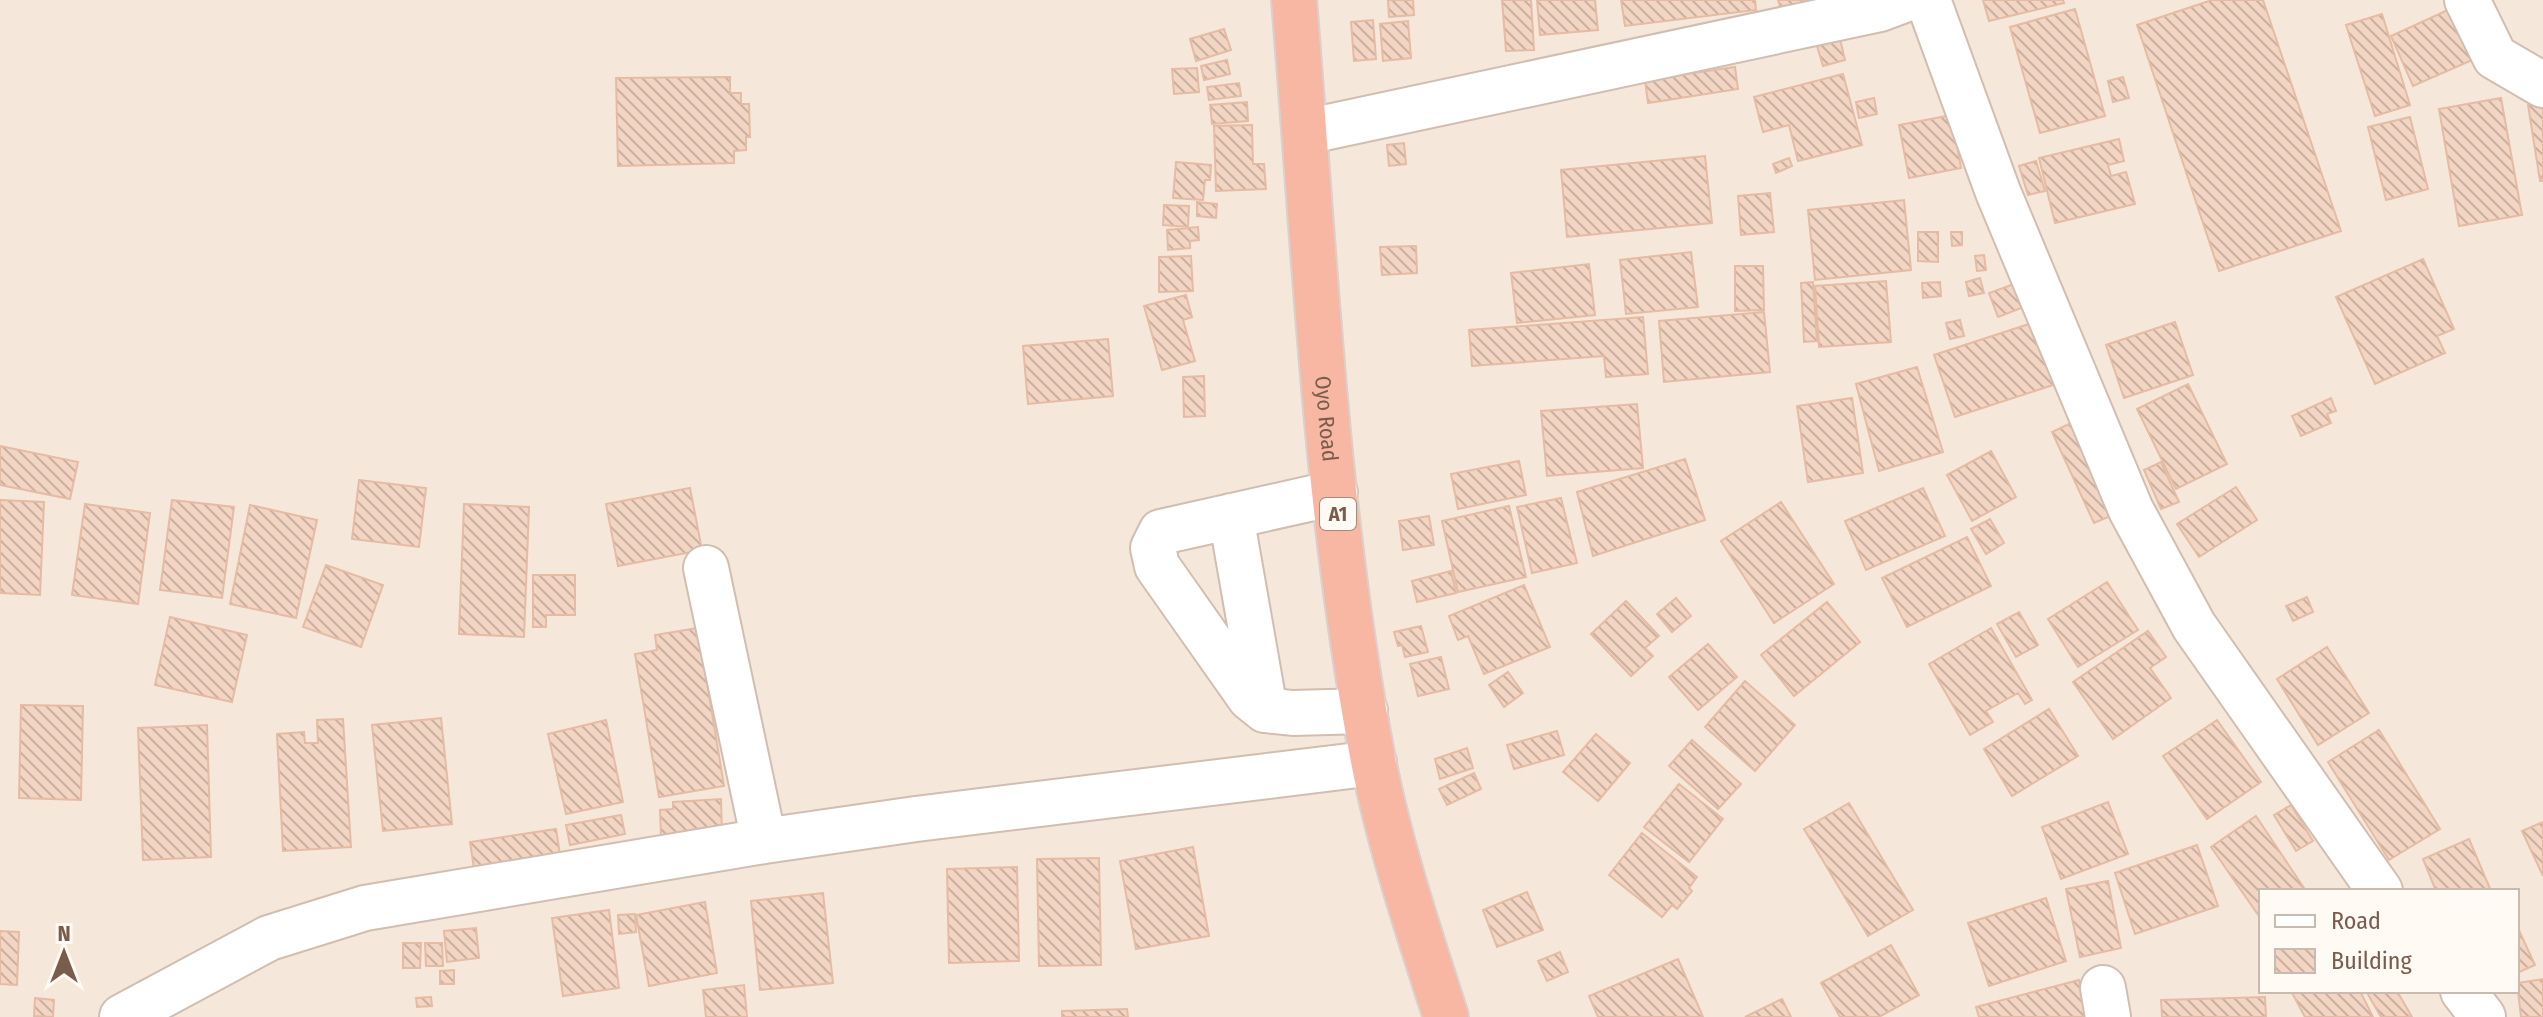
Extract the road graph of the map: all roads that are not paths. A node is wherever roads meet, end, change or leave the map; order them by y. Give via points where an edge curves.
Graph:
1 (1294, 0) edge
2 (1928, 0) edge
3 (2467, 0) edge
4 (1887, 3) edge
5 (2543, 85) edge
6 (1305, 132) junction
7 (1335, 493) junction
8 (1231, 516) junction
9 (706, 568) dead end
10 (1265, 710) junction
11 (1365, 711) junction
12 (1374, 763) junction
13 (764, 841) junction
14 (2379, 889) edge
15 (2465, 993) edge
16 (122, 1017) edge
17 (1446, 1017) edge
18 (2483, 1017) edge

1 - 6 highway, Oyo Road / A1
2 - 14 street via 1998,192 2131,510 2194,626
3 - 5 street via 2495,57
4 - 6 street
6 - 7 highway, Oyo Road / A1
7 - 8 street
7 - 11 highway, Oyo Road / A1
8 - 10 street
8 - 10 street via 1161,532 1153,548 1157,566 1250,698
9 - 13 street
10 - 11 street
11 - 12 highway, Oyo Road / A1
12 - 13 street
12 - 17 highway, Oyo Road / A1 via 1408,898
13 - 16 street via 365,908 269,938
15 - 18 street

